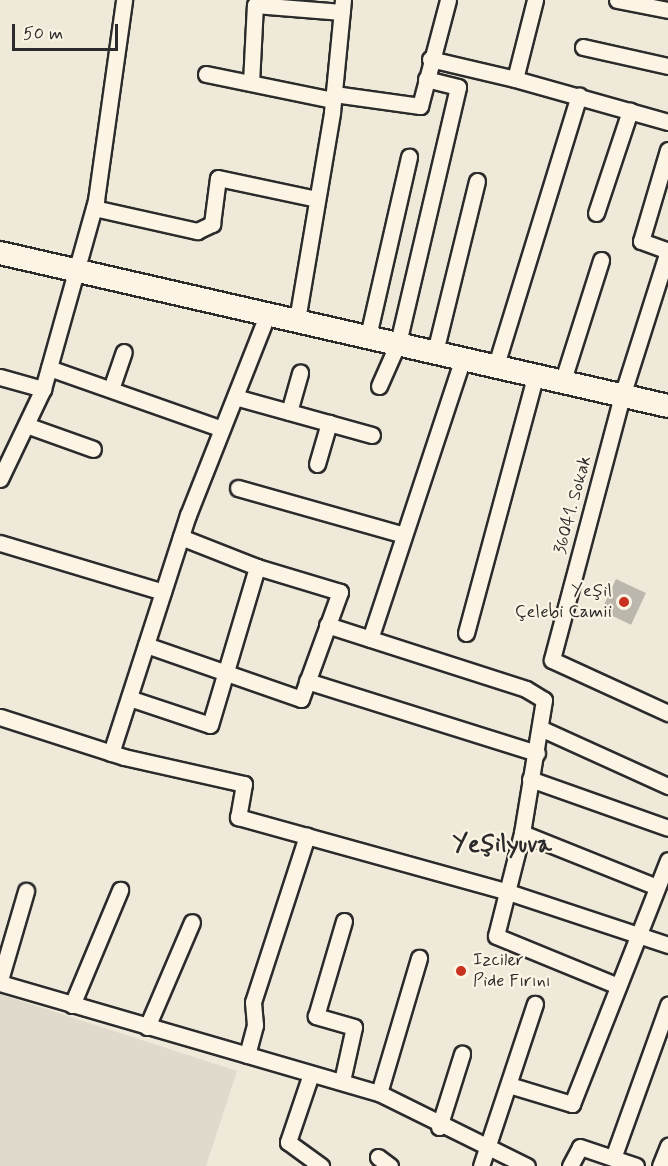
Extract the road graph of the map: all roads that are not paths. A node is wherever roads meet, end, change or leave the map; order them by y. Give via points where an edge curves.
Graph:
1 (124, 0) edge
2 (448, 0) edge
3 (535, 0) edge
4 (617, 0) edge
5 (342, 6) edge
6 (668, 10) edge
7 (584, 47) dead end
8 (430, 59) junction
9 (668, 66) edge
10 (206, 74) dead end
11 (426, 79) junction
12 (515, 79) junction
13 (251, 83) junction
14 (579, 96) junction
15 (333, 97) junction
16 (630, 111) junction
17 (668, 122) edge
18 (668, 150) edge
19 (409, 157) dead end
20 (477, 181) dead end
21 (663, 184) edge
22 (317, 200) junction
23 (94, 208) junction
24 (596, 213) dead end
25 (668, 251) edge
26 (0, 253) edge
27 (601, 260) dead end
28 (76, 271) junction
29 (268, 313) junction
30 (297, 320) junction
31 (368, 336) junction
32 (398, 343) junction
33 (124, 352) dead end
34 (435, 352) junction
35 (463, 357) junction
36 (496, 365) junction
37 (49, 368) junction
38 (300, 373) dead end
39 (536, 374) junction
40 (0, 377) edge
41 (563, 380) junction
42 (379, 386) dead end
43 (43, 389) junction
44 (111, 389) junction
45 (622, 396) junction
46 (235, 397) junction
47 (668, 406) edge
48 (289, 412) junction
49 (330, 423) junction
50 (26, 425) junction
51 (222, 429) junction
52 (372, 435) dead end
53 (93, 448) dead end
54 (6, 453) edge
55 (317, 464) dead end
56 (0, 479) edge
57 (238, 488) dead end
58 (401, 534) junction
59 (181, 537) junction
60 (0, 543) edge
61 (257, 567) junction
62 (163, 592) junction
63 (327, 625) junction
64 (466, 633) dead end
65 (370, 639) junction
66 (146, 645) junction
67 (226, 673) junction
68 (307, 681) junction
69 (129, 699) junction
70 (668, 712) edge
71 (0, 717) edge
72 (540, 728) junction
73 (111, 753) junction
74 (537, 753) junction
75 (530, 779) junction
76 (668, 786) edge
77 (668, 828) edge
78 (522, 833) junction
79 (307, 836) junction
80 (668, 861) edge
81 (657, 887) junction
82 (120, 890) dead end
83 (26, 891) dead end
84 (505, 891) junction
85 (344, 921) dead end
86 (192, 922) dead end
87 (638, 933) junction
88 (668, 945) edge
89 (419, 958) dead end
90 (0, 981) edge
91 (618, 986) junction
92 (535, 1004) dead end
93 (72, 1005) junction
94 (668, 1005) edge
95 (147, 1027) junction
96 (462, 1054) dead end
97 (247, 1055) junction
98 (311, 1074) junction
99 (342, 1081) junction
100 (509, 1085) junction
101 (379, 1093) junction
102 (439, 1127) junction
103 (668, 1146) edge
104 (487, 1149) junction
105 (613, 1158) junction
106 (321, 1166) edge
107 (481, 1166) edge
108 (527, 1166) edge
109 (570, 1166) edge
110 (636, 1166) edge
111 (660, 1166) edge

1 - 23 street
2 - 8 street
3 - 12 street
4 - 6 street
5 - 13 street via 255,5
5 - 15 street
7 - 9 street
8 - 11 street
8 - 12 street
10 - 13 street
11 - 15 street via 415,108
11 - 32 street via 458,87
12 - 14 street
13 - 15 street
14 - 16 street
14 - 36 street
15 - 22 street
16 - 17 street
16 - 24 street
18 - 21 street
19 - 31 street
20 - 34 street
21 - 25 street via 641,241
22 - 23 street via 218,178 212,224 198,231
22 - 30 street
23 - 28 street
25 - 45 street, 36041. Sokak
26 - 28 main road
27 - 41 street
28 - 29 main road
28 - 37 street
29 - 30 main road
29 - 46 street
30 - 31 main road
31 - 32 main road
32 - 34 main road
32 - 42 street
33 - 44 street
34 - 35 main road
35 - 36 main road
35 - 58 street
36 - 39 main road
37 - 43 street
37 - 44 street
38 - 48 street
39 - 41 main road
39 - 64 street
40 - 43 street
41 - 45 main road
43 - 50 street
44 - 51 street
45 - 47 main road
45 - 70 street, 36041. Sokak via 552,660
46 - 48 street
46 - 51 street
48 - 49 street
49 - 52 street
49 - 55 street
50 - 53 street
50 - 54 street
51 - 59 street
54 - 56 street
57 - 58 street
58 - 65 street
59 - 61 street
59 - 62 street
60 - 62 street
61 - 63 street via 340,592
61 - 67 street
62 - 66 street
63 - 65 street
63 - 68 street
65 - 72 street via 526,689 544,700
66 - 67 street
66 - 69 street
67 - 68 street via 301,699
67 - 69 street via 210,725
68 - 74 street
69 - 73 street
71 - 73 street
72 - 74 street
72 - 76 street
73 - 79 street via 244,784 238,817
74 - 75 street
75 - 77 street
75 - 78 street
78 - 81 street
78 - 84 street
79 - 84 street
79 - 97 street via 253,1002 255,1025
80 - 81 street
81 - 87 street
82 - 93 street
83 - 90 street
84 - 87 street
84 - 91 street via 496,936
85 - 99 street via 316,1016 354,1027
86 - 95 street
87 - 88 street
87 - 91 street
89 - 101 street
90 - 93 street
91 - 100 street via 572,1104
92 - 100 street
93 - 95 street
94 - 105 street
95 - 97 street
96 - 102 street
97 - 98 street
98 - 99 street
98 - 106 street via 288,1142
99 - 101 street
100 - 104 street
101 - 102 street
102 - 104 street
103 - 111 street
104 - 107 street
104 - 108 street
105 - 109 street via 580,1148
105 - 110 street

